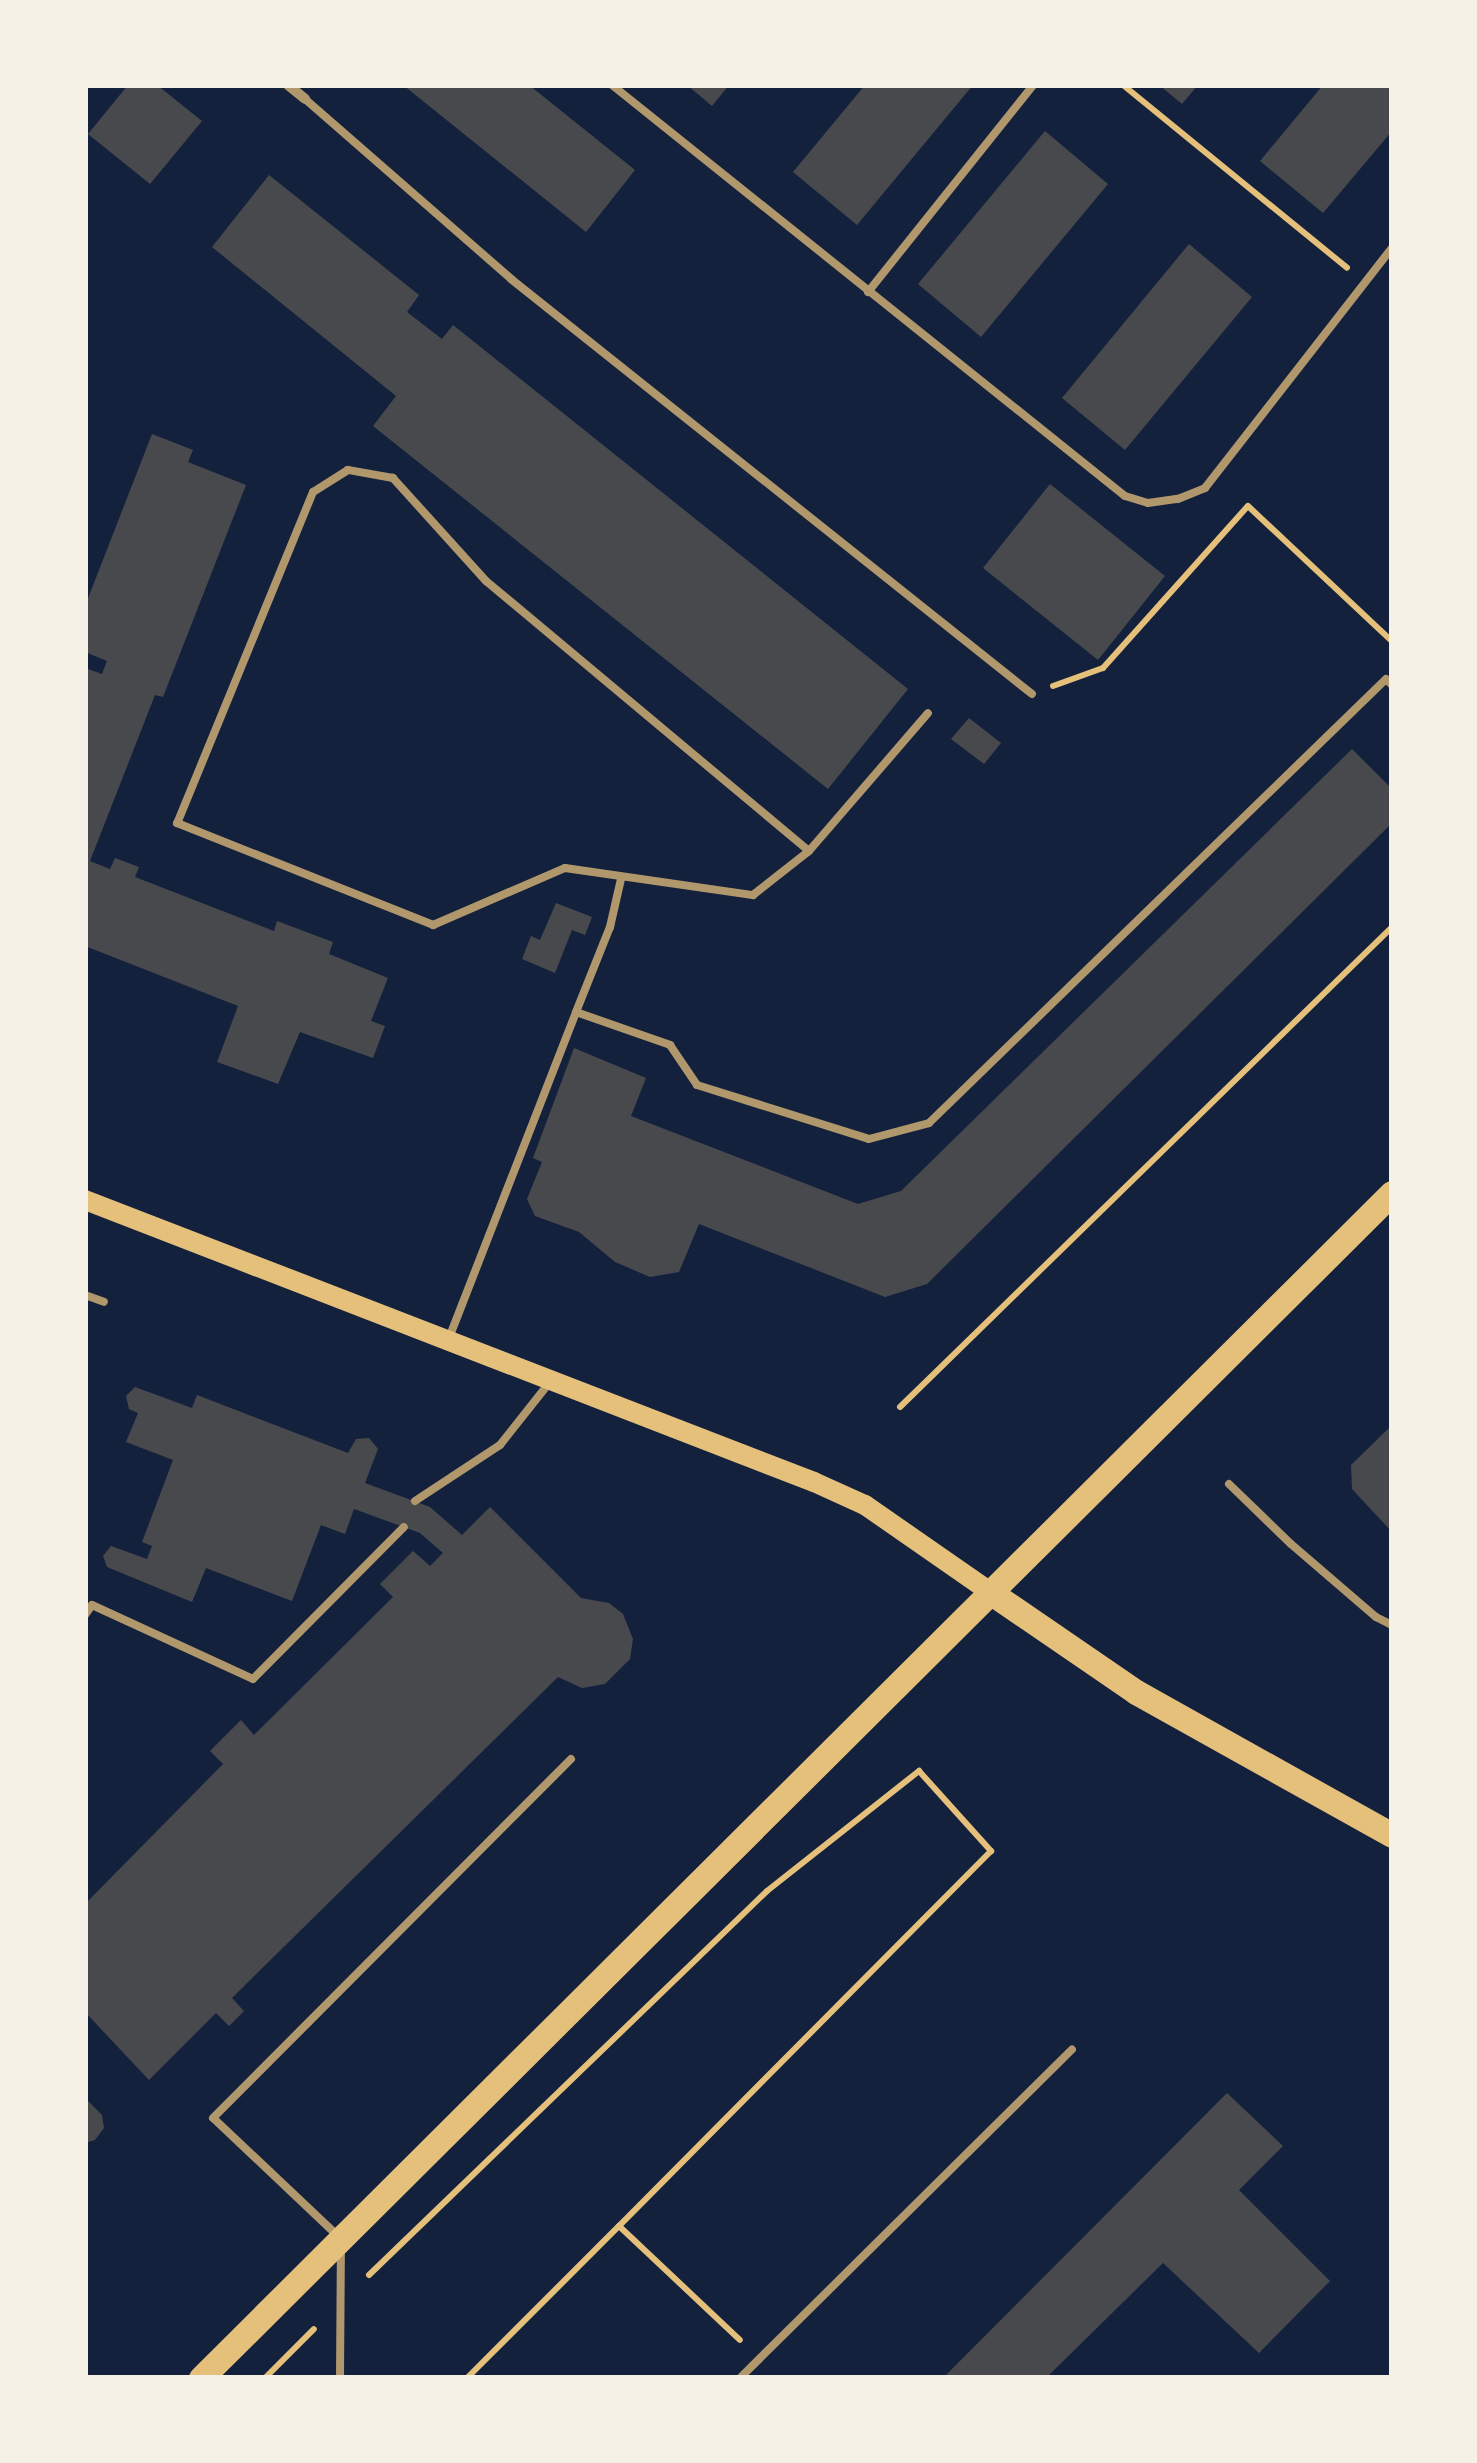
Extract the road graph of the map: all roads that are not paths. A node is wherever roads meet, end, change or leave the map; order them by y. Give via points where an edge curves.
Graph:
1 (288, 85) edge
2 (612, 85) edge
3 (1033, 85) edge
4 (305, 99) joint
5 (1392, 248) edge
6 (868, 292) junction
7 (1390, 679) edge
8 (1032, 694) road end
9 (928, 713) dead end
10 (808, 851) junction
11 (621, 879) junction
12 (576, 1012) junction
13 (1392, 1193) edge
14 (85, 1200) edge
15 (85, 1295) edge
16 (104, 1302) dead end
17 (448, 1338) junction
18 (553, 1379) junction
19 (1229, 1484) dead end
20 (416, 1500) dead end
21 (404, 1527) dead end
22 (990, 1592) junction
23 (85, 1615) edge
24 (1392, 1626) edge
25 (571, 1759) dead end
26 (1392, 1835) edge
27 (1072, 2048) dead end
28 (341, 2239) junction
29 (201, 2378) edge
30 (340, 2378) edge
31 (740, 2378) edge

1 - 4 street
2 - 6 lane
3 - 6 lane
4 - 8 lane via 512,279
5 - 6 lane via 1205,488 1148,503 1125,496
7 - 12 lane via 929,1123 869,1140 697,1085 670,1045
9 - 10 lane
10 - 11 lane via 753,895
10 - 11 lane via 486,581 393,478 348,470 313,492 177,823 434,925 565,868
11 - 12 lane
12 - 17 lane
13 - 22 main road
14 - 17 main road
15 - 16 lane
17 - 18 main road
18 - 20 lane via 500,1445
18 - 22 main road via 865,1505
19 - 24 lane
21 - 23 lane via 254,1679 92,1606
22 - 26 main road via 1136,1692
22 - 28 main road
25 - 28 lane via 213,2118
27 - 31 lane
28 - 29 main road
28 - 30 lane

